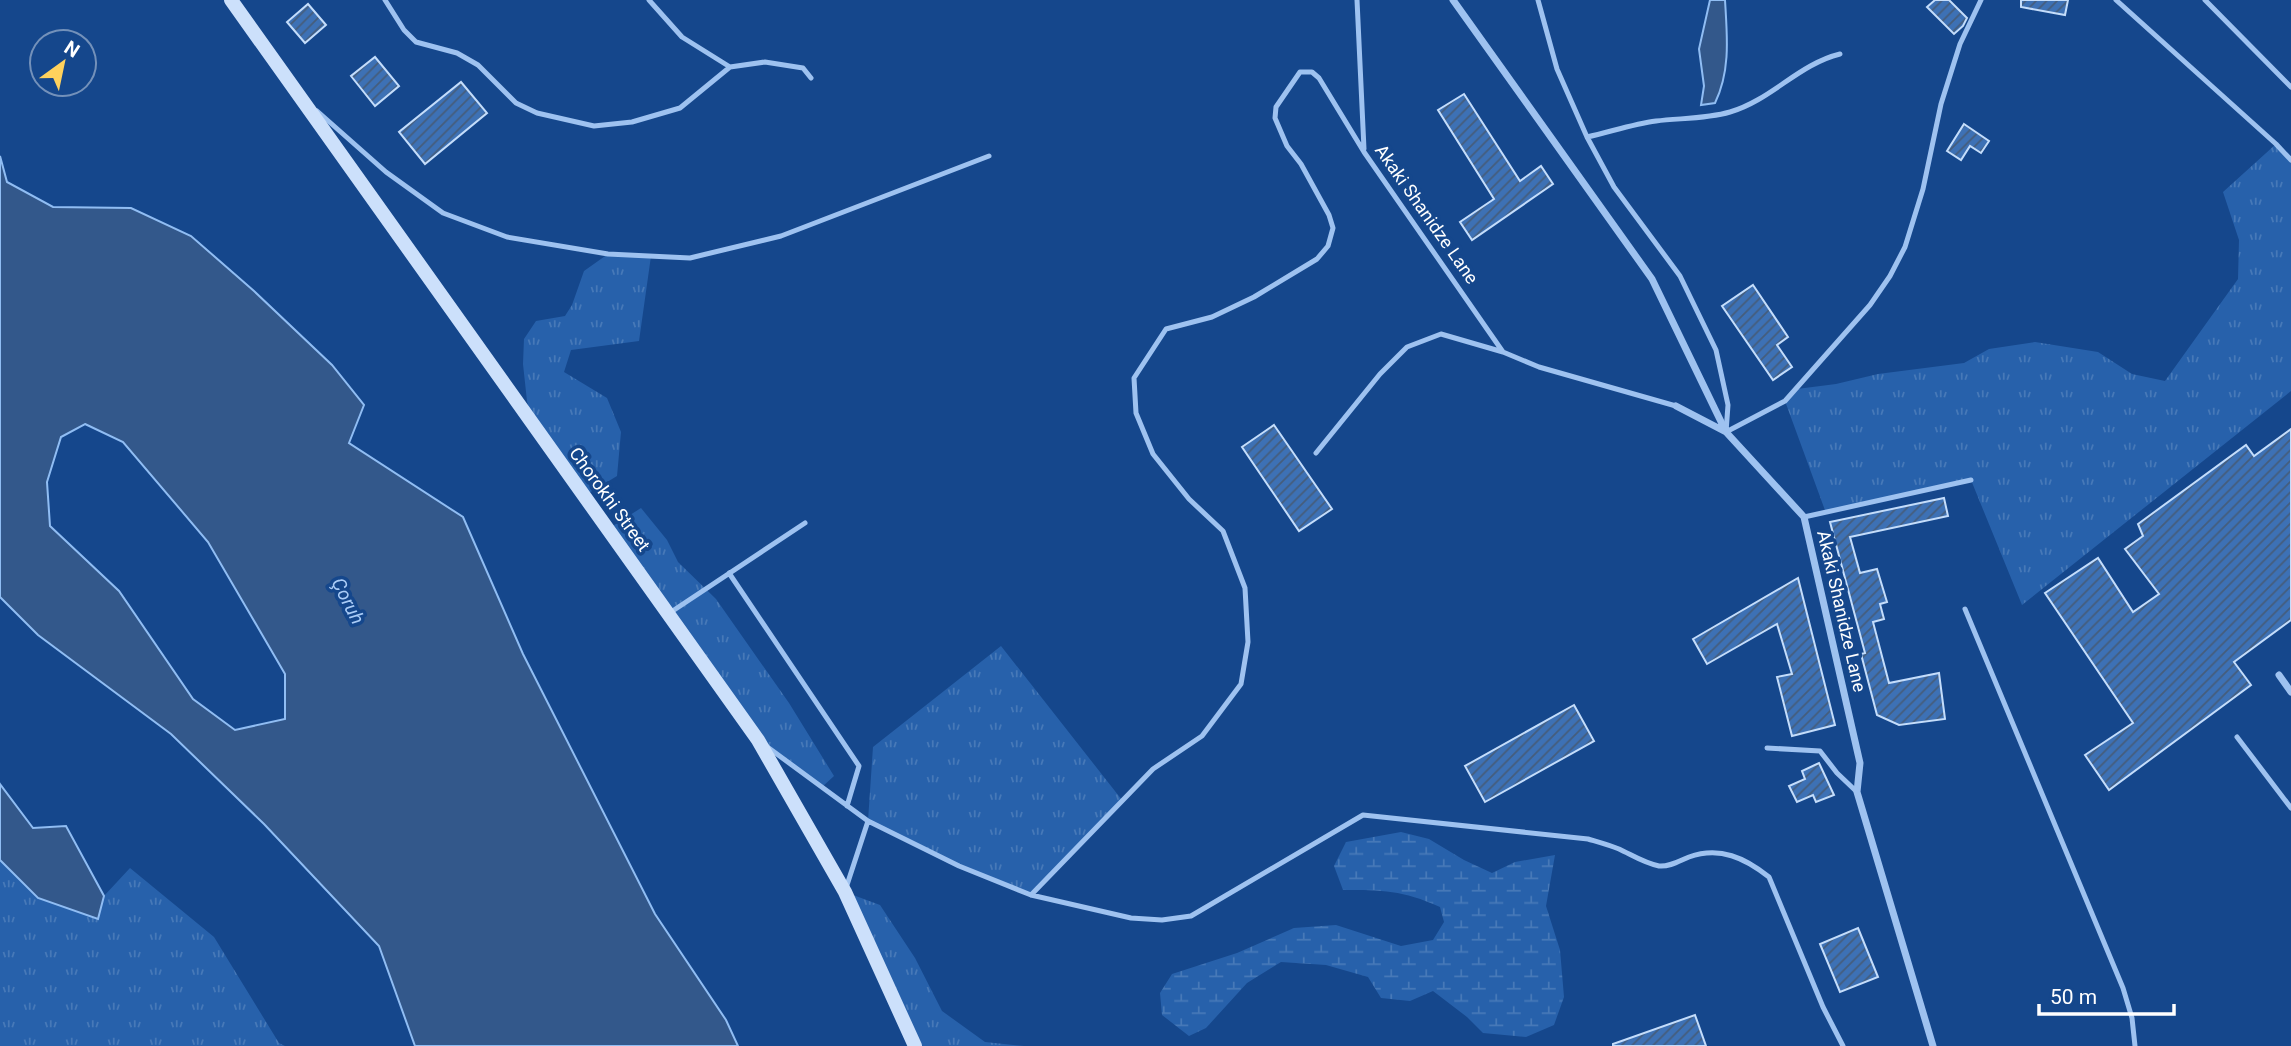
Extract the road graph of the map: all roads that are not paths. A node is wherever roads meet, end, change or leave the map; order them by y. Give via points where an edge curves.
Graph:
1 (231, 0) edge
2 (385, 0) edge
3 (649, 0) edge
4 (1357, 0) edge
5 (1453, 0) edge
6 (1538, 0) edge
7 (1980, 0) edge
8 (2116, 0) edge
9 (2206, 0) edge
10 (1839, 54) dead end
11 (730, 68) junction
12 (811, 78) dead end
13 (2291, 87) edge
14 (296, 92) junction
15 (1587, 137) junction
16 (1364, 152) junction
17 (989, 156) dead end
18 (2291, 160) edge
19 (1503, 352) junction
20 (1676, 406) joint
21 (1726, 432) junction
22 (1317, 453) dead end
23 (1971, 480) dead end
24 (1804, 517) junction
25 (805, 523) dead end
26 (729, 573) junction
27 (1965, 609) dead end
28 (668, 614) junction
29 (2279, 675) dead end
30 (2291, 692) edge
31 (2237, 737) dead end
32 (758, 740) junction
33 (1767, 748) dead end
34 (1857, 792) junction
35 (848, 806) junction
36 (2291, 808) edge
37 (867, 821) junction
38 (845, 892) junction
39 (1031, 895) junction
40 (915, 1046) edge
41 (1843, 1046) edge
42 (1933, 1046) edge
43 (2135, 1046) edge

1 - 14 street, Chorokhi Street
2 - 11 lane via 416,41 478,65 516,103 537,113 594,126 632,122 680,108
3 - 11 lane via 682,37
4 - 16 lane
5 - 21 street via 1652,279
6 - 15 lane via 1557,69
7 - 21 lane via 1960,44 1941,104 1923,189 1905,247 1890,276 1785,401
8 - 18 lane
9 - 13 lane
10 - 15 lane via 1822,58 1764,97 1731,111
11 - 12 lane via 765,62 803,68
14 - 17 lane via 386,172 443,213 507,237 608,254 690,258 781,236
14 - 28 street, Chorokhi Street
15 - 21 lane via 1614,187 1680,276 1716,350 1728,405
16 - 19 lane, Akaki Shanidze Lane
16 - 39 lane, Akaki Shanidze Lane via 1319,78 1312,72 1300,72 1276,107 1275,118 1329,215 1333,228 1328,246 1317,259 1254,297 1212,317 1166,329 1134,377 1136,413 1153,454 1189,499 1223,531 1245,588 1248,642 1241,684 1202,736 1153,769
19 - 20 lane, Akaki Shanidze Lane via 1539,367
19 - 22 lane via 1441,334 1406,347
20 - 21 street, Akaki Shanidze Lane
21 - 24 street, Akaki Shanidze Lane
23 - 24 lane
24 - 34 street, Akaki Shanidze Lane via 1860,763
25 - 26 lane
26 - 28 lane
26 - 35 lane via 859,766
27 - 43 lane via 2123,988
28 - 32 street, Chorokhi Street
29 - 30 street
31 - 36 lane
32 - 35 lane
32 - 38 street, Chorokhi Street
33 - 34 lane via 1819,751
34 - 42 street, Akaki Shanidze Lane
35 - 37 lane
37 - 38 lane
37 - 39 lane
38 - 40 street, Chorokhi Street
39 - 41 lane via 1131,918 1191,916 1363,815 1588,839 1661,866 1691,856 1734,855 1769,877

